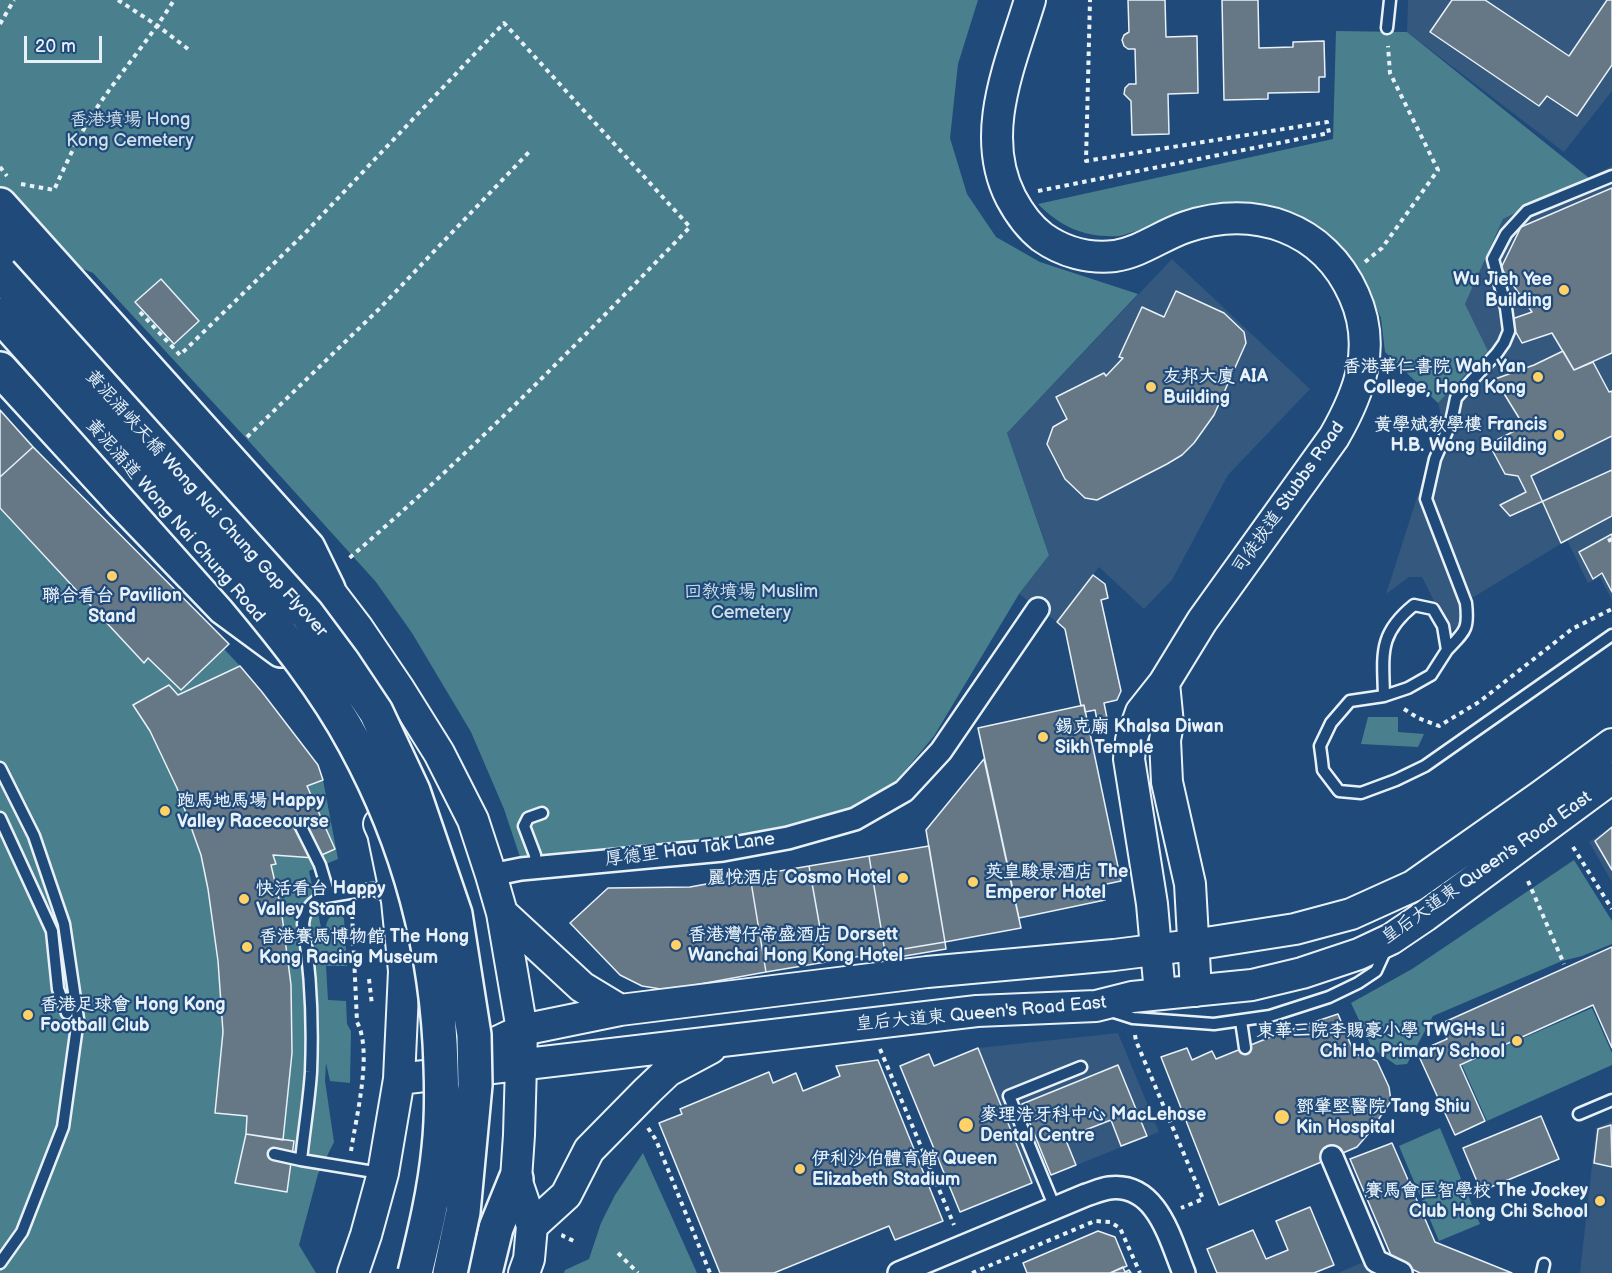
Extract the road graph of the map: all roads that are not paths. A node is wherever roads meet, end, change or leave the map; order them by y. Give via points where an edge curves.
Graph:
1 (1030, 0) edge
2 (1390, 0) edge
3 (1387, 28) road end
4 (1612, 176) edge
5 (6, 194) edge
6 (0, 243) edge
7 (0, 273) edge
8 (0, 315) edge
9 (0, 321) edge
10 (0, 369) edge
11 (328, 589) junction
12 (1038, 609) dead end
13 (1612, 635) edge
14 (281, 650) junction
15 (1447, 650) junction
16 (1164, 683) junction
17 (1384, 696) junction
18 (1612, 744) edge
19 (0, 768) edge
20 (1612, 778) edge
21 (542, 813) dead end
22 (0, 818) edge
23 (299, 823) dead end
24 (536, 867) junction
25 (492, 876) junction
26 (330, 895) junction
27 (397, 901) junction
28 (502, 913) junction
29 (1391, 939) junction
30 (1192, 945) junction
31 (1155, 949) junction
32 (1196, 991) junction
33 (1160, 994) junction
34 (1096, 1006) junction
35 (621, 1010) junction
36 (67, 1013) dead end
37 (1241, 1021) junction
38 (522, 1030) junction
39 (727, 1039) junction
40 (1245, 1048) dead end
41 (520, 1065) junction
42 (1082, 1067) dead end
43 (441, 1073) junction
44 (399, 1079) junction
45 (1612, 1100) edge
46 (1580, 1114) dead end
47 (274, 1154) dead end
48 (1332, 1157) dead end
49 (301, 1160) junction
50 (383, 1173) junction
51 (516, 1179) junction
52 (1055, 1208) junction
53 (532, 1226) junction
54 (0, 1263) edge
55 (353, 1273) edge
56 (411, 1273) edge
57 (415, 1273) edge
58 (450, 1273) edge
59 (485, 1273) edge
60 (524, 1273) edge
61 (899, 1273) edge
62 (1184, 1273) edge
63 (1401, 1273) edge

1 - 16 main road, 司徒拔道 Stubbs Road via 1000,104 996,139 1007,190 1037,233 1066,250 1108,256 1131,252 1203,222 1234,217 1264,220 1295,232 1323,252 1353,292 1364,326 1366,355 1361,381 1335,437 1202,621
2 - 3 lane
4 - 15 lane via 1527,211 1506,234 1492,259 1509,331 1497,353 1456,398 1426,499 1466,603 1465,632
5 - 11 highway via 97,313 308,548
6 - 11 main road via 291,563
7 - 58 highway, 黃泥涌峽天橋 Wong Nai Chung Gap Flyover, bridge via 307,614 376,712 413,791 455,914 474,1035 475,1085 463,1212
8 - 57 highway, 黃泥涌峽天橋 Wong Nai Chung Gap Flyover, bridge via 274,625 319,686 376,784 409,868 429,951 441,1051 440,1146
9 - 14 main road, 黃泥涌道 Wong Nai Chung Road via 242,593
10 - 14 highway via 224,608
11 - 25 main road via 399,688 439,753 473,820
12 - 24 street, 厚德里 Hau Tak Lane via 941,751 904,791 855,819 788,838 723,850
13 - 17 lane via 1425,766 1361,793 1339,791 1323,770 1320,746 1331,723 1350,701
14 - 27 main road, 黃泥涌道 Wong Nai Chung Road via 362,781 383,833
15 - 17 lane via 1431,675
15 - 17 lane via 1443,626 1433,609 1414,605 1397,619 1383,649
16 - 30 main road via 1167,782 1190,884
16 - 31 main road, 司徒拔道 Stubbs Road via 1141,712 1129,759 1152,904
18 - 30 main road, 皇后大道東 Queen's Road East via 1413,886 1351,914 1295,929
19 - 54 lane via 34,836 64,924 78,1019 63,1127 22,1232
20 - 29 main road, 皇后大道東 Queen's Road East
21 - 24 lane via 528,818 524,826
22 - 36 lane via 52,931 58,989
23 - 26 lane
24 - 25 street, 厚德里 Hau Tak Lane
25 - 28 main road
26 - 27 lane via 374,889
26 - 49 lane via 313,902 304,915 312,1015 311,1074
27 - 44 main road, 黃泥涌道 Wong Nai Chung Road via 404,971
28 - 35 main road via 582,987
28 - 38 main road
29 - 32 main road, 皇后大道東 Queen's Road East via 1302,973 1252,985
29 - 37 lane via 1376,970 1358,983 1329,998
30 - 31 main road, 皇后大道東 Queen's Road East
30 - 32 main road
31 - 33 main road, 司徒拔道 Stubbs Road
31 - 35 main road, 皇后大道東 Queen's Road East via 927,972
32 - 33 main road, 皇后大道東 Queen's Road East
33 - 34 main road, 皇后大道東 Queen's Road East
34 - 37 lane via 1133,1018 1214,1024
34 - 39 main road, 皇后大道東 Queen's Road East via 976,1011
35 - 38 main road, 皇后大道東 Queen's Road East
37 - 40 lane
38 - 41 main road
38 - 43 main road, 皇后大道東 Queen's Road East
39 - 41 main road, 皇后大道東 Queen's Road East
39 - 53 main road via 668,1071 648,1090 589,1150 566,1195
41 - 43 main road, 皇后大道東 Queen's Road East
41 - 51 main road
42 - 52 lane via 1009,1096
43 - 44 main road, 皇后大道東 Queen's Road East
43 - 56 main road via 430,1182
44 - 50 main road, 黃泥涌道 Wong Nai Chung Road
45 - 46 lane
47 - 49 lane
48 - 63 street via 1376,1261
49 - 50 lane
50 - 55 main road, 黃泥涌道 Wong Nai Chung Road
51 - 53 main road
51 - 59 highway via 496,1228
52 - 61 street
52 - 62 street via 1108,1188 1127,1188 1143,1196 1162,1220
53 - 60 main road

